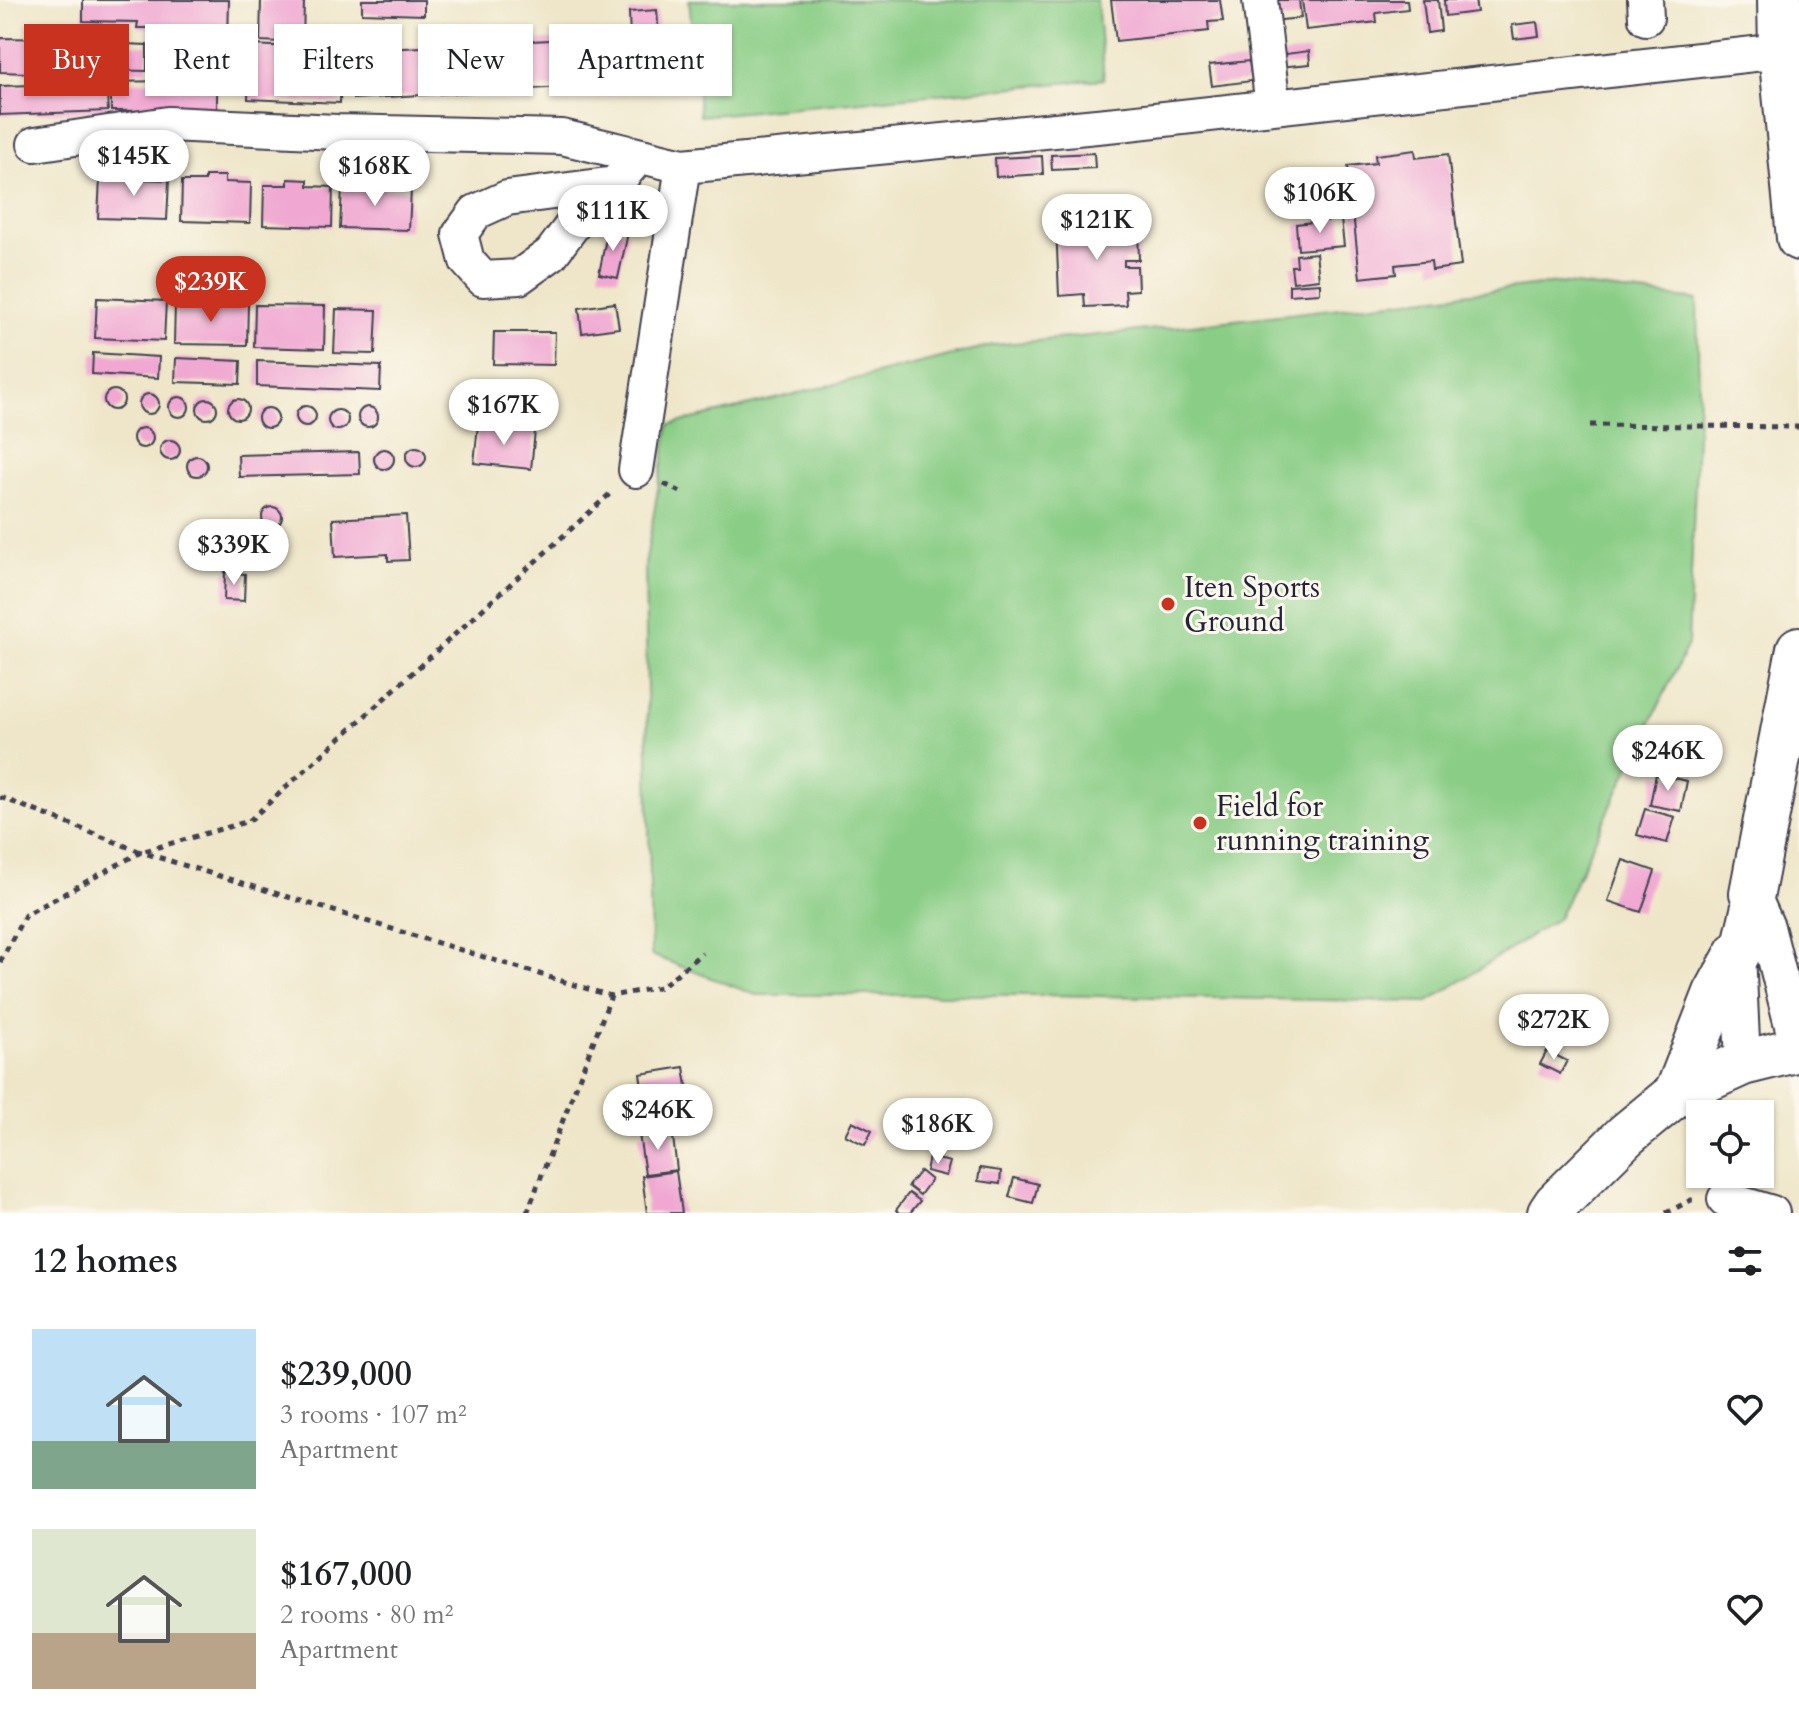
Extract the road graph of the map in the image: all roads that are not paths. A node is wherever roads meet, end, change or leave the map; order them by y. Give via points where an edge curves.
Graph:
1 (1260, 0) edge
2 (1780, 0) edge
3 (1781, 51) junction
4 (1273, 107) junction
5 (35, 144) dead end
6 (639, 156) junction
7 (683, 166) junction
8 (602, 186) dead end
9 (1799, 238) edge
10 (636, 470) road end
11 (1799, 649) edge
12 (1752, 893) junction
13 (1738, 953) junction
14 (1799, 1049) edge
15 (1743, 1063) junction
16 (1677, 1093) junction
17 (1725, 1199) dead end
18 (1550, 1213) edge
19 (1772, 1213) edge

1 - 4 street
2 - 3 main road
3 - 4 street
3 - 9 main road
4 - 7 street
5 - 6 street via 168,124 562,137
6 - 7 street
6 - 8 street via 615,184
7 - 10 street
11 - 12 main road
12 - 13 street
12 - 14 street via 1767,927
13 - 15 street
13 - 16 main road via 1716,993
14 - 15 main road
15 - 16 main road
16 - 18 main road via 1626,1135
17 - 19 street

